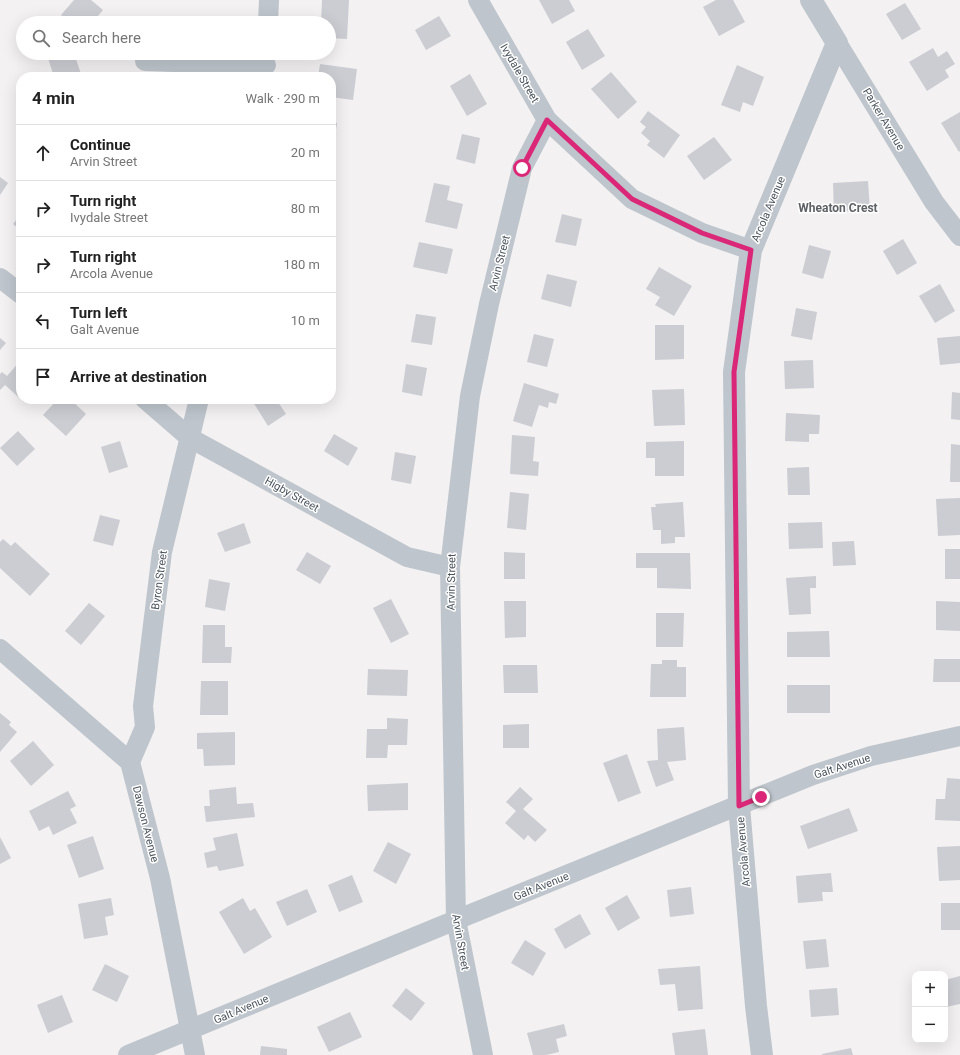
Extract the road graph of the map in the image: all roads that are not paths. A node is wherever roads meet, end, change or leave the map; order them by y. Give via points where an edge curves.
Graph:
1 (269, 0) edge
2 (478, 0) edge
3 (811, 0) edge
4 (268, 16) edge
5 (838, 43) junction
6 (145, 60) dead end
7 (266, 65) edge
8 (547, 120) junction
9 (960, 236) edge
10 (751, 250) junction
11 (0, 278) edge
12 (16, 290) edge
13 (151, 404) edge
14 (198, 404) edge
15 (190, 438) junction
16 (450, 567) junction
17 (0, 649) edge
18 (960, 736) edge
19 (130, 762) junction
20 (739, 806) junction
21 (456, 920) junction
22 (189, 1031) junction
23 (128, 1055) edge
24 (195, 1055) edge
25 (483, 1055) edge
26 (762, 1055) edge

1 - 4 street
2 - 8 street, Ivydale Street
3 - 5 street, Parker Avenue
5 - 9 street, Parker Avenue via 934,202
5 - 10 street, Arcola Avenue
6 - 7 street
8 - 10 street, Ivydale Street via 632,199 702,233
8 - 16 street, Arvin Street via 522,168 489,304 470,396
10 - 20 street, Arcola Avenue via 734,372
11 - 12 street
13 - 15 street, Higby Street
14 - 15 street, Byron Street
15 - 16 street, Higby Street via 407,556
15 - 19 street, Byron Street via 162,552 143,706 145,727
16 - 21 street, Arvin Street
17 - 19 street
18 - 20 street, Galt Avenue via 864,759 813,775
19 - 22 street, Dawson Avenue via 160,878
20 - 21 street, Galt Avenue
20 - 26 street, Arcola Avenue
21 - 22 street, Galt Avenue
21 - 25 street, Arvin Street
22 - 23 street, Galt Avenue
22 - 24 street, Dawson Avenue

